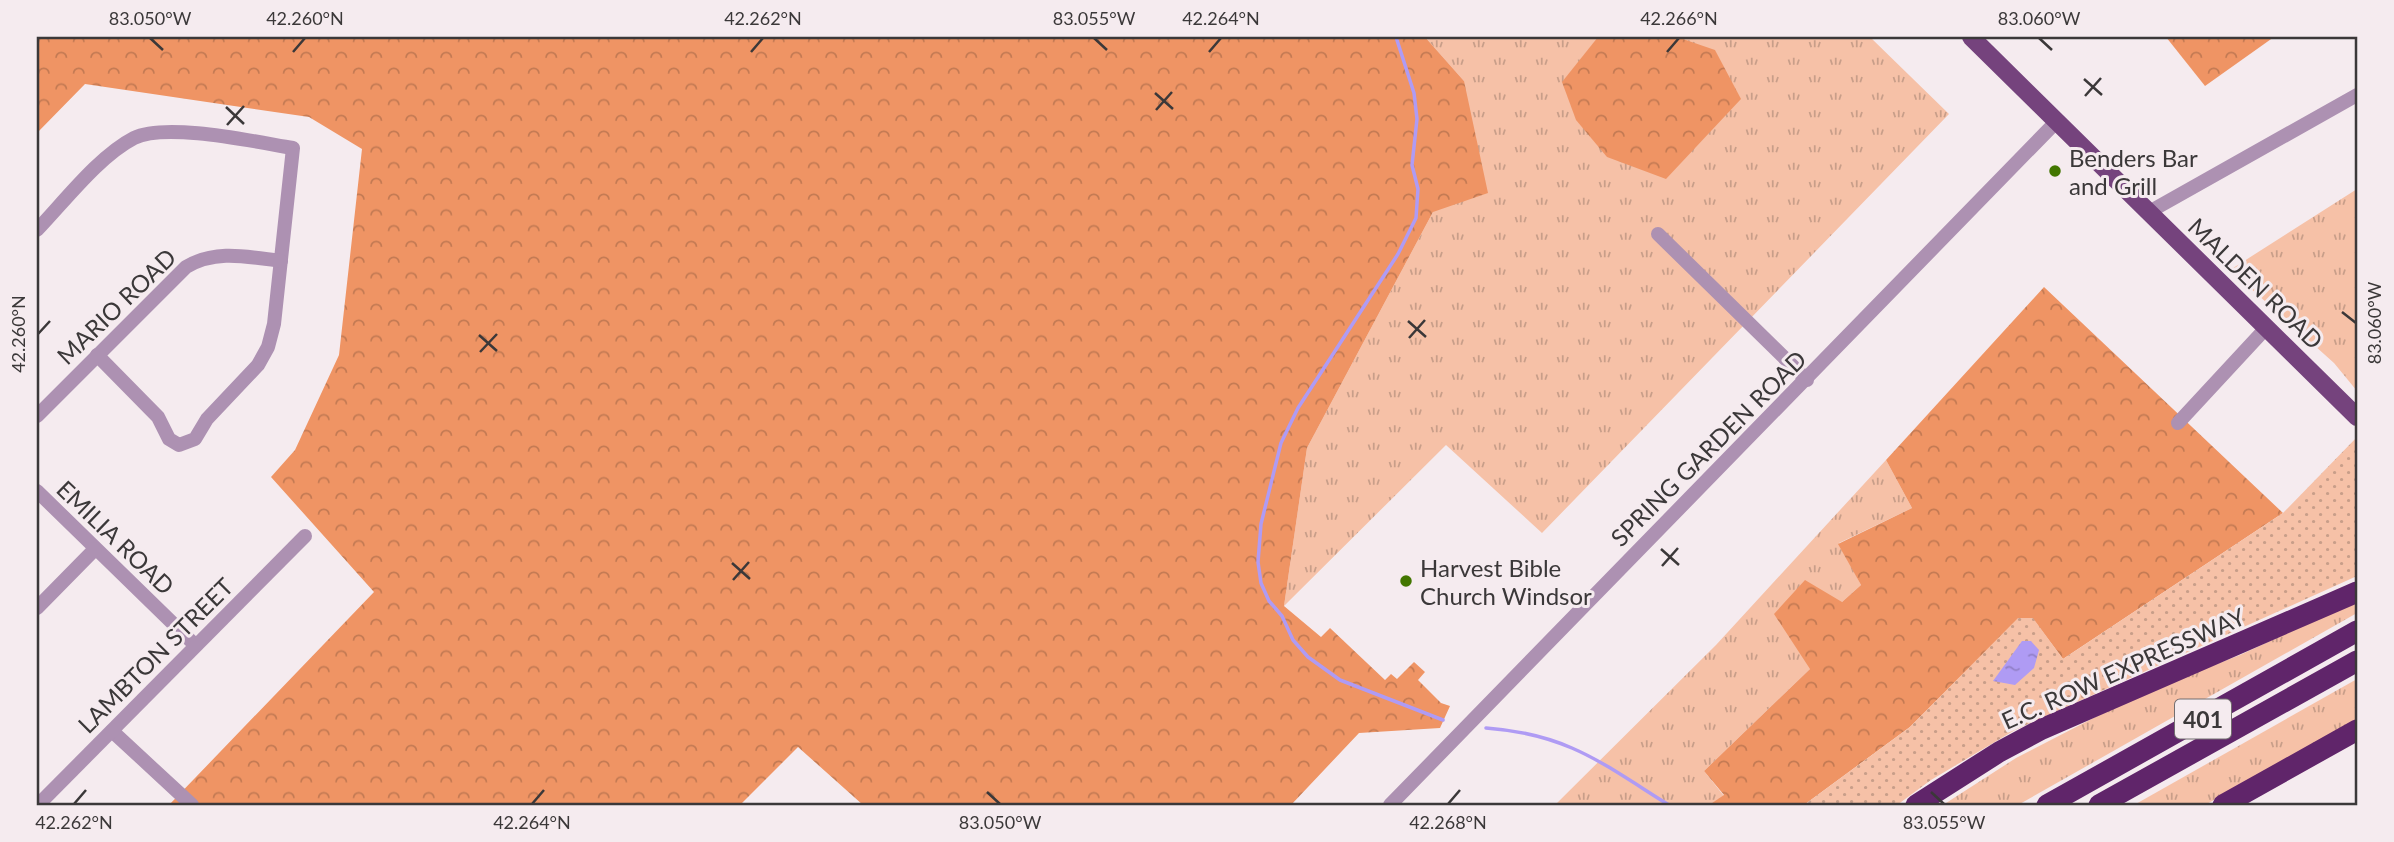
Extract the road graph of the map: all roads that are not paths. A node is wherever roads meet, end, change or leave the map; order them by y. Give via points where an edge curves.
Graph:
1 (1971, 37) edge
2 (2357, 95) edge
3 (2057, 121) junction
4 (2149, 212) junction
5 (37, 230) edge
6 (1658, 234) dead end
7 (281, 261) junction
8 (2267, 327) junction
9 (97, 355) junction
10 (1807, 380) junction
11 (37, 416) edge
12 (2357, 416) edge
13 (2178, 423) dead end
14 (37, 491) edge
15 (305, 536) dead end
16 (95, 549) junction
17 (2357, 592) edge
18 (37, 608) edge
19 (2357, 631) edge
20 (195, 645) junction
21 (2357, 661) edge
22 (2357, 730) edge
23 (112, 731) junction
24 (38, 805) edge
25 (192, 805) edge
26 (1390, 805) edge
27 (1916, 805) edge
28 (2047, 805) edge
29 (2099, 805) edge
30 (2223, 805) edge

1 - 3 main road, MALDEN ROAD
2 - 4 street
3 - 4 main road, MALDEN ROAD
3 - 10 street, SPRING GARDEN ROAD
4 - 8 main road, MALDEN ROAD
5 - 7 street via 135,137 169,132 213,136 293,148
6 - 10 street
7 - 9 street, MARIO ROAD via 230,255 197,260
7 - 9 street via 274,324 264,356 191,443 179,445 169,439 158,417
8 - 12 main road, MALDEN ROAD
8 - 13 street
9 - 11 street, MARIO ROAD
10 - 26 street, SPRING GARDEN ROAD
14 - 16 street, EMILIA ROAD
15 - 20 street, LAMBTON STREET
16 - 18 street
16 - 20 street, EMILIA ROAD
17 - 27 highway, E.C. ROW EXPRESSWAY via 2042,729
19 - 28 highway, 401
20 - 23 street, LAMBTON STREET
21 - 29 highway, 401
22 - 30 highway
23 - 24 street, LAMBTON STREET
23 - 25 street

